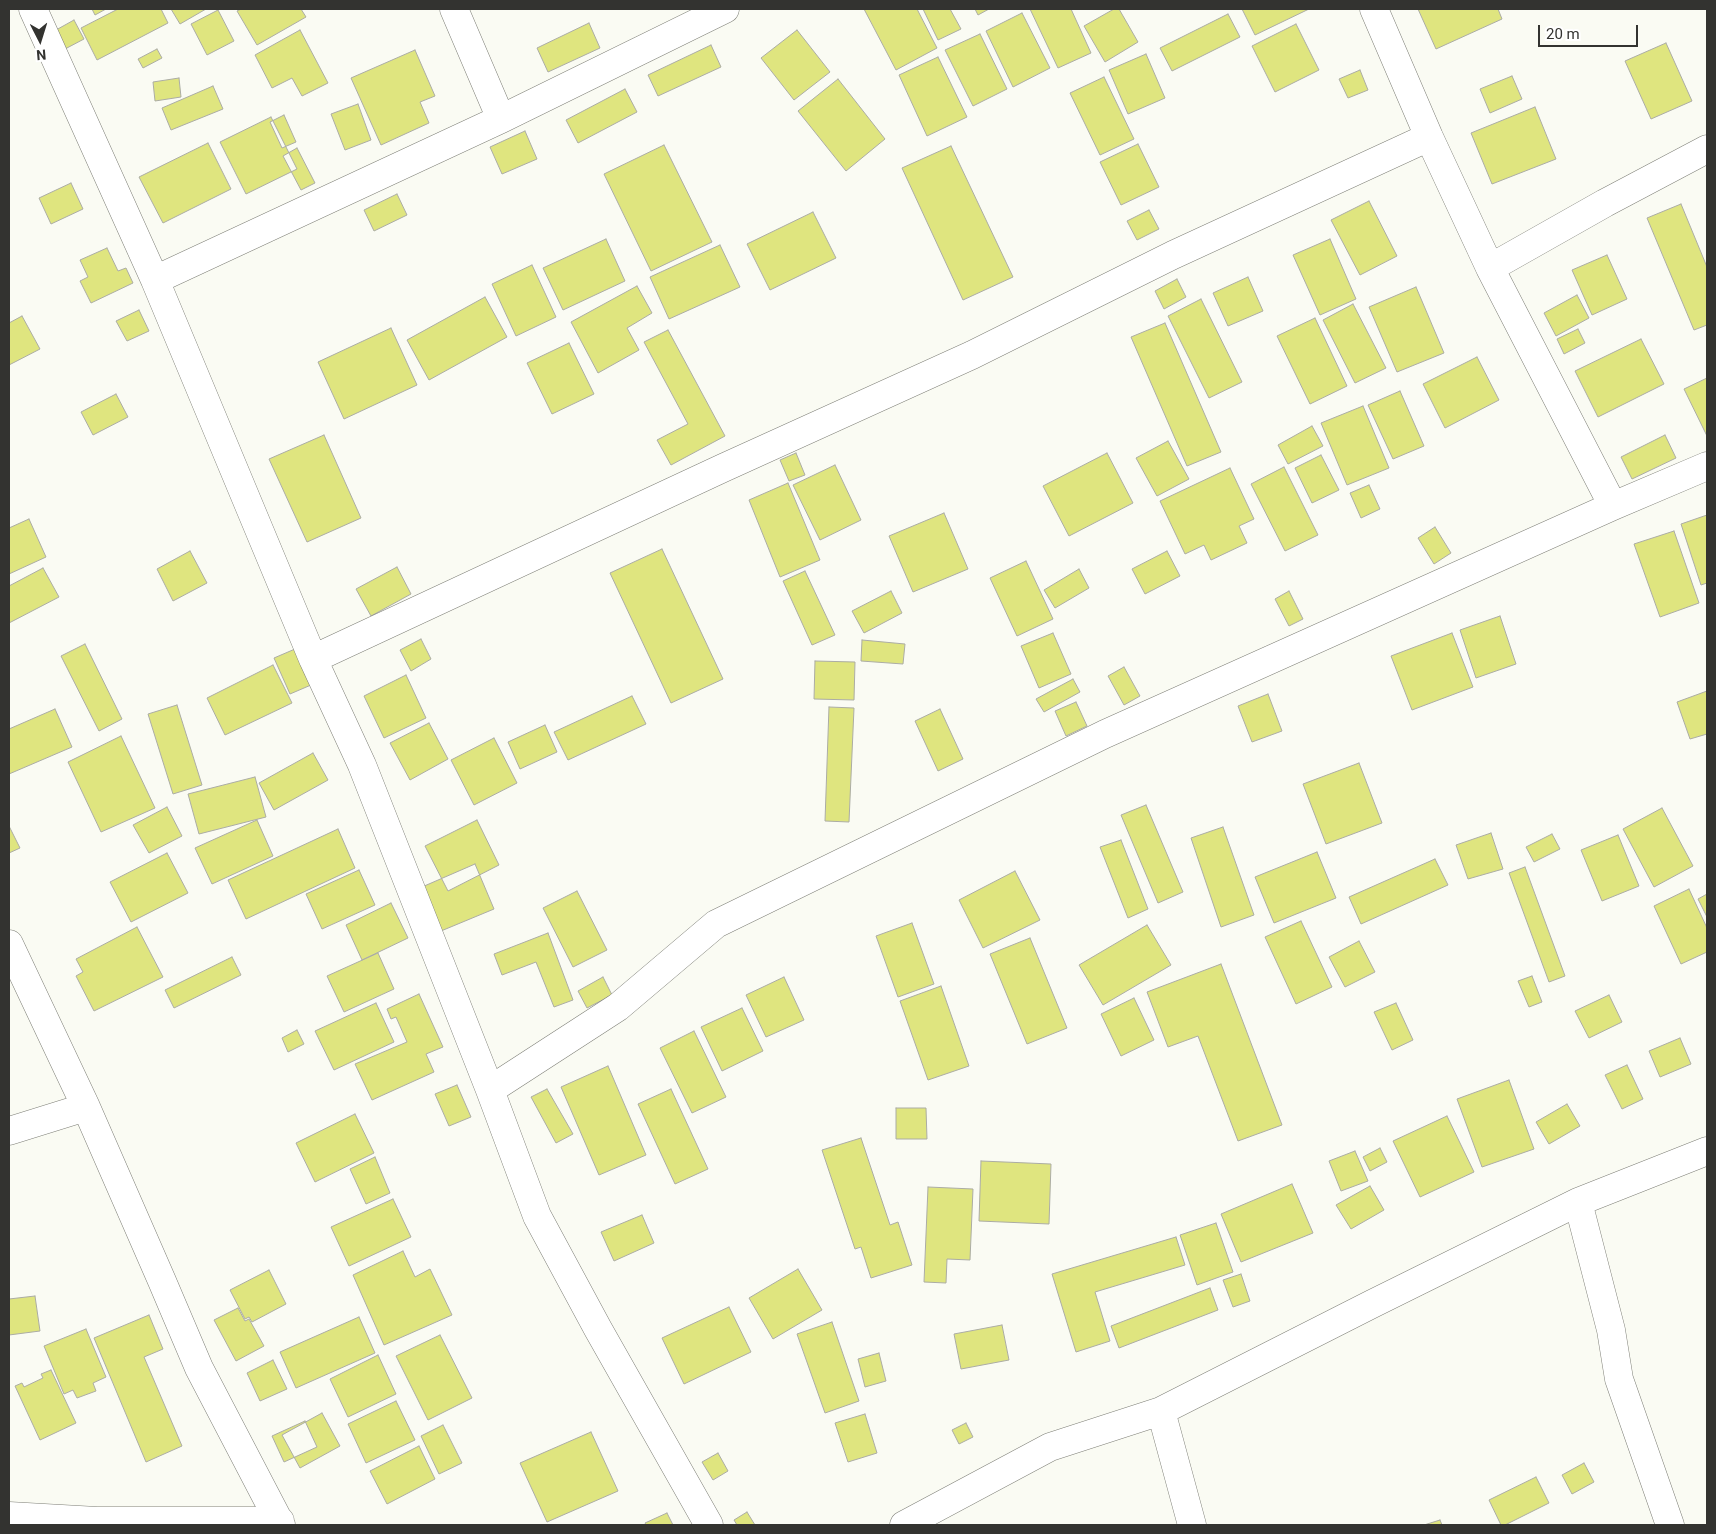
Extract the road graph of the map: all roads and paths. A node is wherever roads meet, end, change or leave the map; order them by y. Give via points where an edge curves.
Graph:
1 (33, 9) edge
2 (454, 9) edge
3 (725, 9) edge
4 (1374, 9) edge
5 (502, 119) junction
6 (1429, 137) junction
7 (1707, 148) edge
8 (1490, 268) junction
9 (155, 280) junction
10 (1707, 466) edge
11 (1613, 506) junction
12 (313, 659) junction
13 (9, 944) edge
14 (490, 1090) junction
15 (86, 1107) junction
16 (9, 1131) edge
17 (1707, 1151) edge
18 (1578, 1202) junction
19 (1161, 1411) junction
20 (9, 1516) edge
21 (280, 1523) edge
22 (710, 1525) edge
23 (904, 1525) edge
24 (1192, 1525) edge
25 (1670, 1525) edge

1 - 9 street
2 - 5 street
3 - 5 street
4 - 6 street
5 - 9 street
6 - 8 street
6 - 12 street via 1173,255 972,356 722,468
7 - 8 street
8 - 11 street
9 - 12 street
10 - 11 street
11 - 14 street via 1105,734 716,924 618,1007
12 - 14 street via 362,765
13 - 15 street
14 - 22 street via 537,1216
15 - 16 street
15 - 21 street via 199,1368
17 - 18 street
18 - 19 street
18 - 25 street via 1611,1330 1619,1379
19 - 23 street via 1050,1447
19 - 24 street
20 - 21 street via 97,1521

